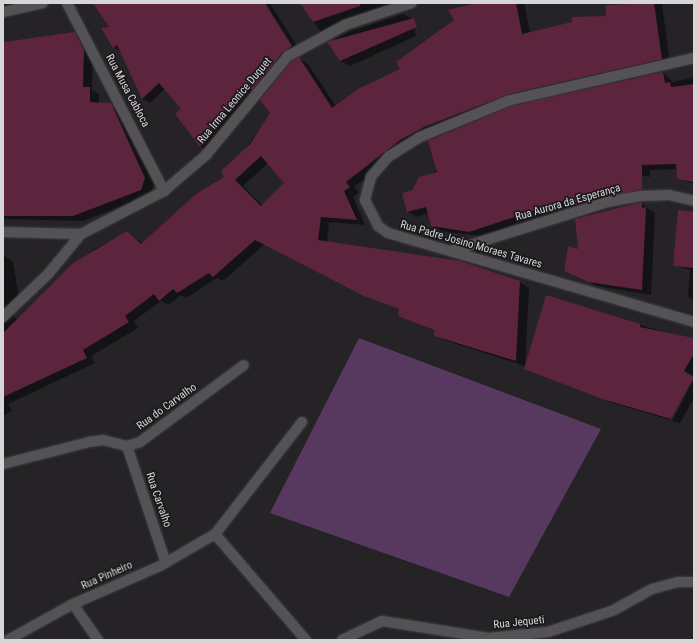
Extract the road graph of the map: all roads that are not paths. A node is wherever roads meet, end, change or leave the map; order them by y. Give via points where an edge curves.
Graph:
1 (43, 3) edge
2 (67, 3) edge
3 (411, 3) edge
4 (3, 12) edge
5 (694, 58) edge
6 (164, 191) junction
7 (694, 201) edge
8 (3, 232) edge
9 (81, 234) junction
10 (450, 251) junction
11 (3, 317) edge
12 (694, 322) edge
13 (244, 365) dead end
14 (302, 422) dead end
15 (127, 446) junction
16 (3, 464) edge
17 (215, 534) junction
18 (166, 563) junction
19 (694, 582) edge
20 (73, 604) junction
21 (8, 640) edge
22 (98, 640) edge
23 (306, 640) edge
24 (342, 640) edge

1 - 4 street
2 - 6 street, Rua Musa Cabloca
3 - 6 street, Rua Irma Leonice Duquet via 345,25 288,56 206,155
5 - 10 street, Rua Padre Josino Moraes Tavares via 510,100 420,137 389,156 371,176 365,200 370,214 388,233
6 - 9 street, Rua Irma Leonice Duquet
7 - 10 street, Rua Aurora da Esperança via 655,196 607,202
8 - 9 street
9 - 11 street, Rua Irma Leonice Duquet via 49,274
10 - 12 street, Rua Padre Josino Moraes Tavares
13 - 15 street, Rua do Carvalho via 140,442
14 - 17 street, Rua Pinheiro
15 - 16 street via 103,440 89,442
15 - 18 street, Rua Carvalho
17 - 18 street, Rua Pinheiro
17 - 23 street
18 - 20 street, Rua Pinheiro
19 - 24 street, Rua Jequeti via 678,582 652,589 614,610 548,632 489,638 382,621
20 - 21 street, Rua Pinheiro
20 - 22 street

